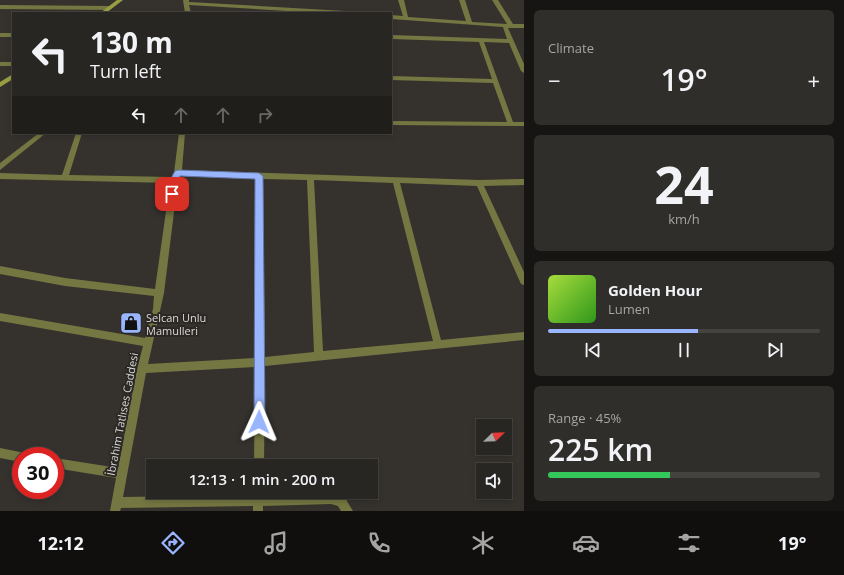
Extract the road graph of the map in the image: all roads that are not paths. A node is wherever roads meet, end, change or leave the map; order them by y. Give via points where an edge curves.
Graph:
1 (120, 0) edge
2 (258, 0) edge
3 (401, 0) edge
4 (462, 0) edge
5 (495, 0) edge
6 (186, 2) edge
7 (0, 7) edge
8 (109, 8) junction
9 (261, 8) junction
10 (104, 12) edge
11 (188, 12) edge
12 (328, 12) edge
13 (392, 17) edge
14 (406, 18) junction
15 (470, 24) junction
16 (508, 26) junction
17 (524, 26) edge
18 (0, 35) edge
19 (12, 35) edge
20 (392, 38) edge
21 (481, 40) junction
22 (511, 41) junction
23 (0, 64) edge
24 (12, 64) edge
25 (524, 71) edge
26 (12, 77) edge
27 (392, 78) edge
28 (496, 81) junction
29 (0, 85) edge
30 (392, 123) edge
31 (511, 124) junction
32 (524, 124) edge
33 (42, 134) edge
34 (79, 134) edge
35 (182, 134) edge
36 (0, 167) edge
37 (0, 176) edge
38 (259, 176) junction
39 (176, 177) junction
40 (64, 178) junction
41 (310, 178) junction
42 (396, 181) junction
43 (524, 182) edge
44 (479, 183) junction
45 (0, 270) edge
46 (524, 281) edge
47 (160, 293) junction
48 (0, 318) edge
49 (524, 336) edge
50 (149, 343) junction
51 (438, 344) junction
52 (319, 356) junction
53 (260, 362) junction
54 (142, 369) junction
55 (0, 453) edge
56 (12, 455) edge
57 (259, 459) edge
58 (64, 464) edge
59 (122, 474) junction
60 (258, 501) edge
61 (116, 507) edge
62 (348, 511) edge

1 - 8 main road
2 - 9 street
3 - 14 street
4 - 15 street
5 - 16 street
6 - 9 street
6 - 11 street
7 - 8 street
8 - 10 main road
9 - 12 street
13 - 14 street
14 - 15 street
15 - 16 street
16 - 17 street
16 - 22 street
18 - 19 street
20 - 21 street
21 - 22 street
21 - 28 street
22 - 25 street
23 - 24 street
26 - 29 main road
27 - 28 street
28 - 31 street
30 - 31 street
31 - 32 street
33 - 36 street
34 - 40 street
35 - 39 street, İbrahim Tatlıses Caddesi
37 - 40 street
38 - 39 street
38 - 41 street
38 - 53 street
39 - 40 street
39 - 47 street, İbrahim Tatlıses Caddesi
41 - 42 street
41 - 52 street
42 - 44 street
42 - 51 street
43 - 44 street
44 - 46 street
45 - 47 street via 65,282
47 - 50 street, İbrahim Tatlıses Caddesi
48 - 50 street
49 - 51 street
50 - 54 street, İbrahim Tatlıses Caddesi
51 - 52 street
52 - 53 street
53 - 54 street
53 - 57 street
54 - 59 street, İbrahim Tatlıses Caddesi
55 - 56 street
58 - 59 street
59 - 61 street, İbrahim Tatlıses Caddesi
60 - 61 street
60 - 62 street via 331,499 342,502

